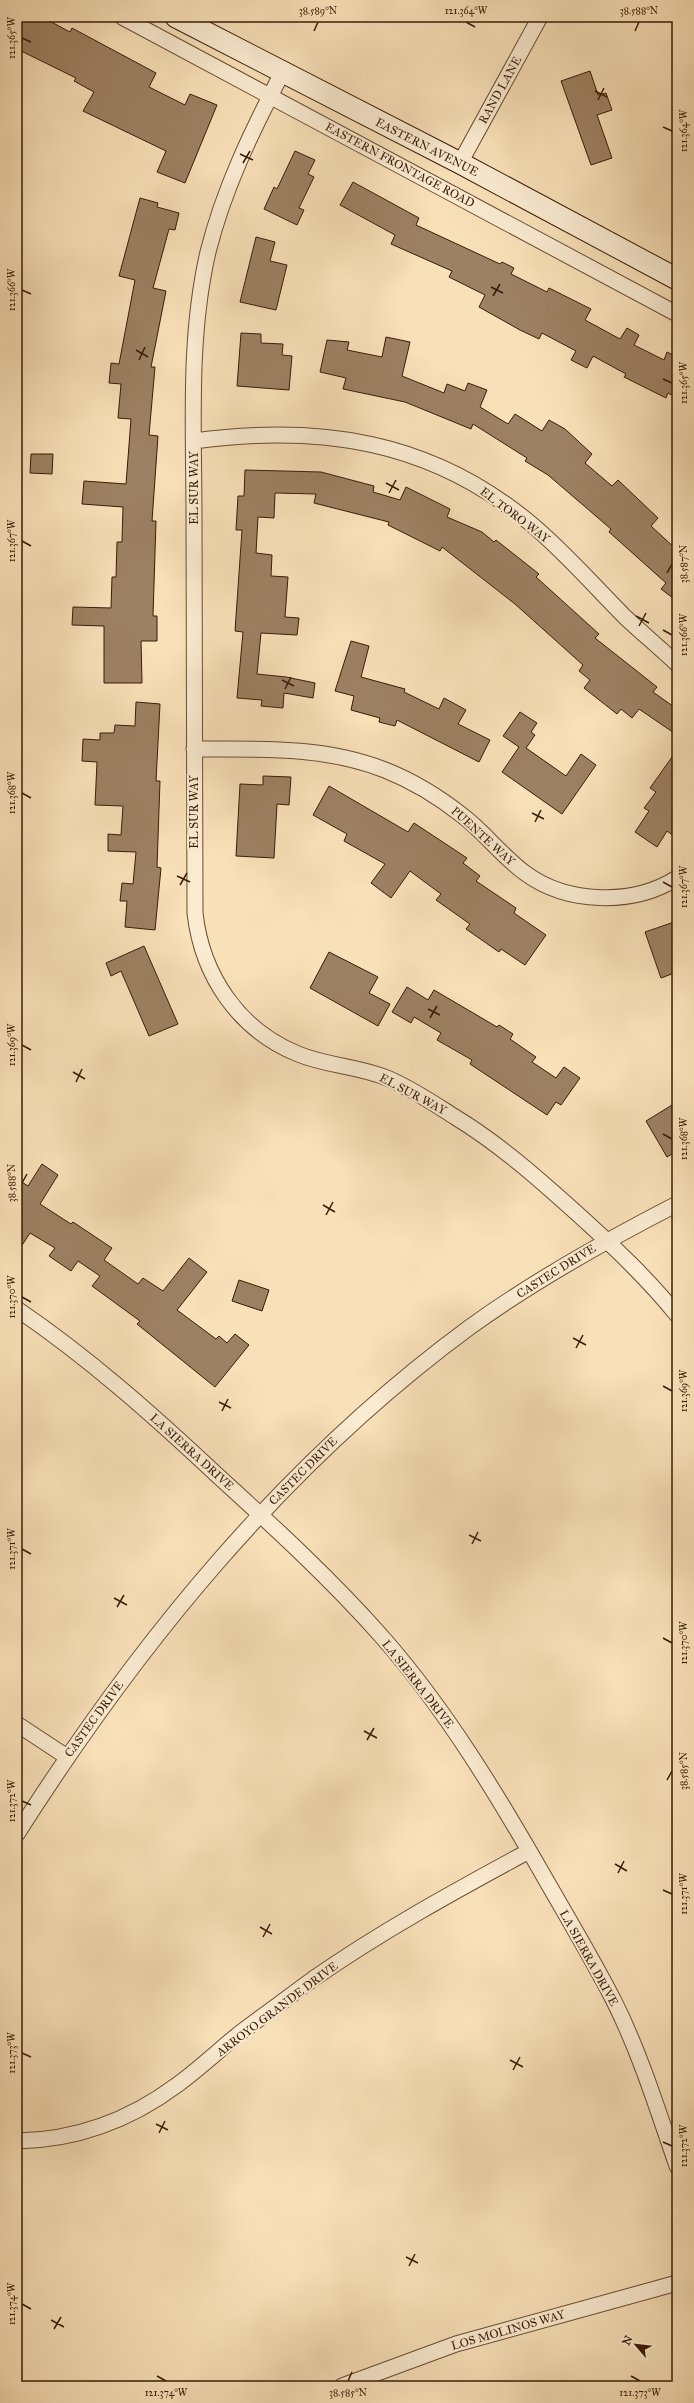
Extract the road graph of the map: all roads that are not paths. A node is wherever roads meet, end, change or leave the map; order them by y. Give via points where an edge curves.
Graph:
1 (122, 17) edge
2 (176, 17) edge
3 (540, 17) edge
4 (282, 73) junction
5 (270, 96) junction
6 (460, 163) junction
7 (677, 279) edge
8 (677, 314) edge
9 (194, 441) junction
10 (677, 664) edge
11 (194, 749) junction
12 (677, 878) edge
13 (677, 1204) edge
14 (606, 1241) junction
15 (17, 1309) edge
16 (677, 1315) edge
17 (260, 1514) junction
18 (17, 1724) edge
19 (67, 1757) junction
20 (17, 1834) edge
21 (529, 1851) junction
22 (17, 2141) edge
23 (677, 2166) edge
24 (677, 2284) edge
25 (342, 2386) edge

1 - 5 street, EASTERN FRONTAGE ROAD
2 - 4 main road, EASTERN AVENUE
3 - 6 street, RAND LANE
4 - 5 street, EL SUR WAY
4 - 6 main road, EASTERN AVENUE
5 - 8 street, EASTERN FRONTAGE ROAD
5 - 9 street, EL SUR WAY via 247,141 225,196 208,252 196,329
6 - 7 main road, EASTERN AVENUE
9 - 10 street, EL TORO WAY via 258,434 300,434 341,438 396,451 460,477 496,498 530,523 626,618
9 - 11 street, EL SUR WAY
11 - 12 street, PUENTE WAY via 294,750 324,753 384,770 439,798 464,817 526,874 560,890 584,896 622,897 646,891
11 - 14 street, EL SUR WAY via 197,928 209,969 223,994 241,1016 273,1042 298,1054 387,1078 456,1117 538,1178
13 - 14 street, CASTEC DRIVE
14 - 16 street, EL SUR WAY via 627,1259
14 - 17 street, CASTEC DRIVE via 471,1326 414,1370 348,1427
15 - 17 street, LA SIERRA DRIVE via 165,1426
17 - 19 street, CASTEC DRIVE via 169,1620
17 - 21 street, LA SIERRA DRIVE via 332,1582 417,1679 460,1738
18 - 19 street
19 - 20 street, CASTEC DRIVE
21 - 22 street, ARROYO GRANDE DRIVE via 438,1900 362,1947 240,2033 177,2085 141,2109 88,2130 60,2137
21 - 23 street, LA SIERRA DRIVE via 615,2002
24 - 25 street, LOS MOLINOS WAY via 456,2344

